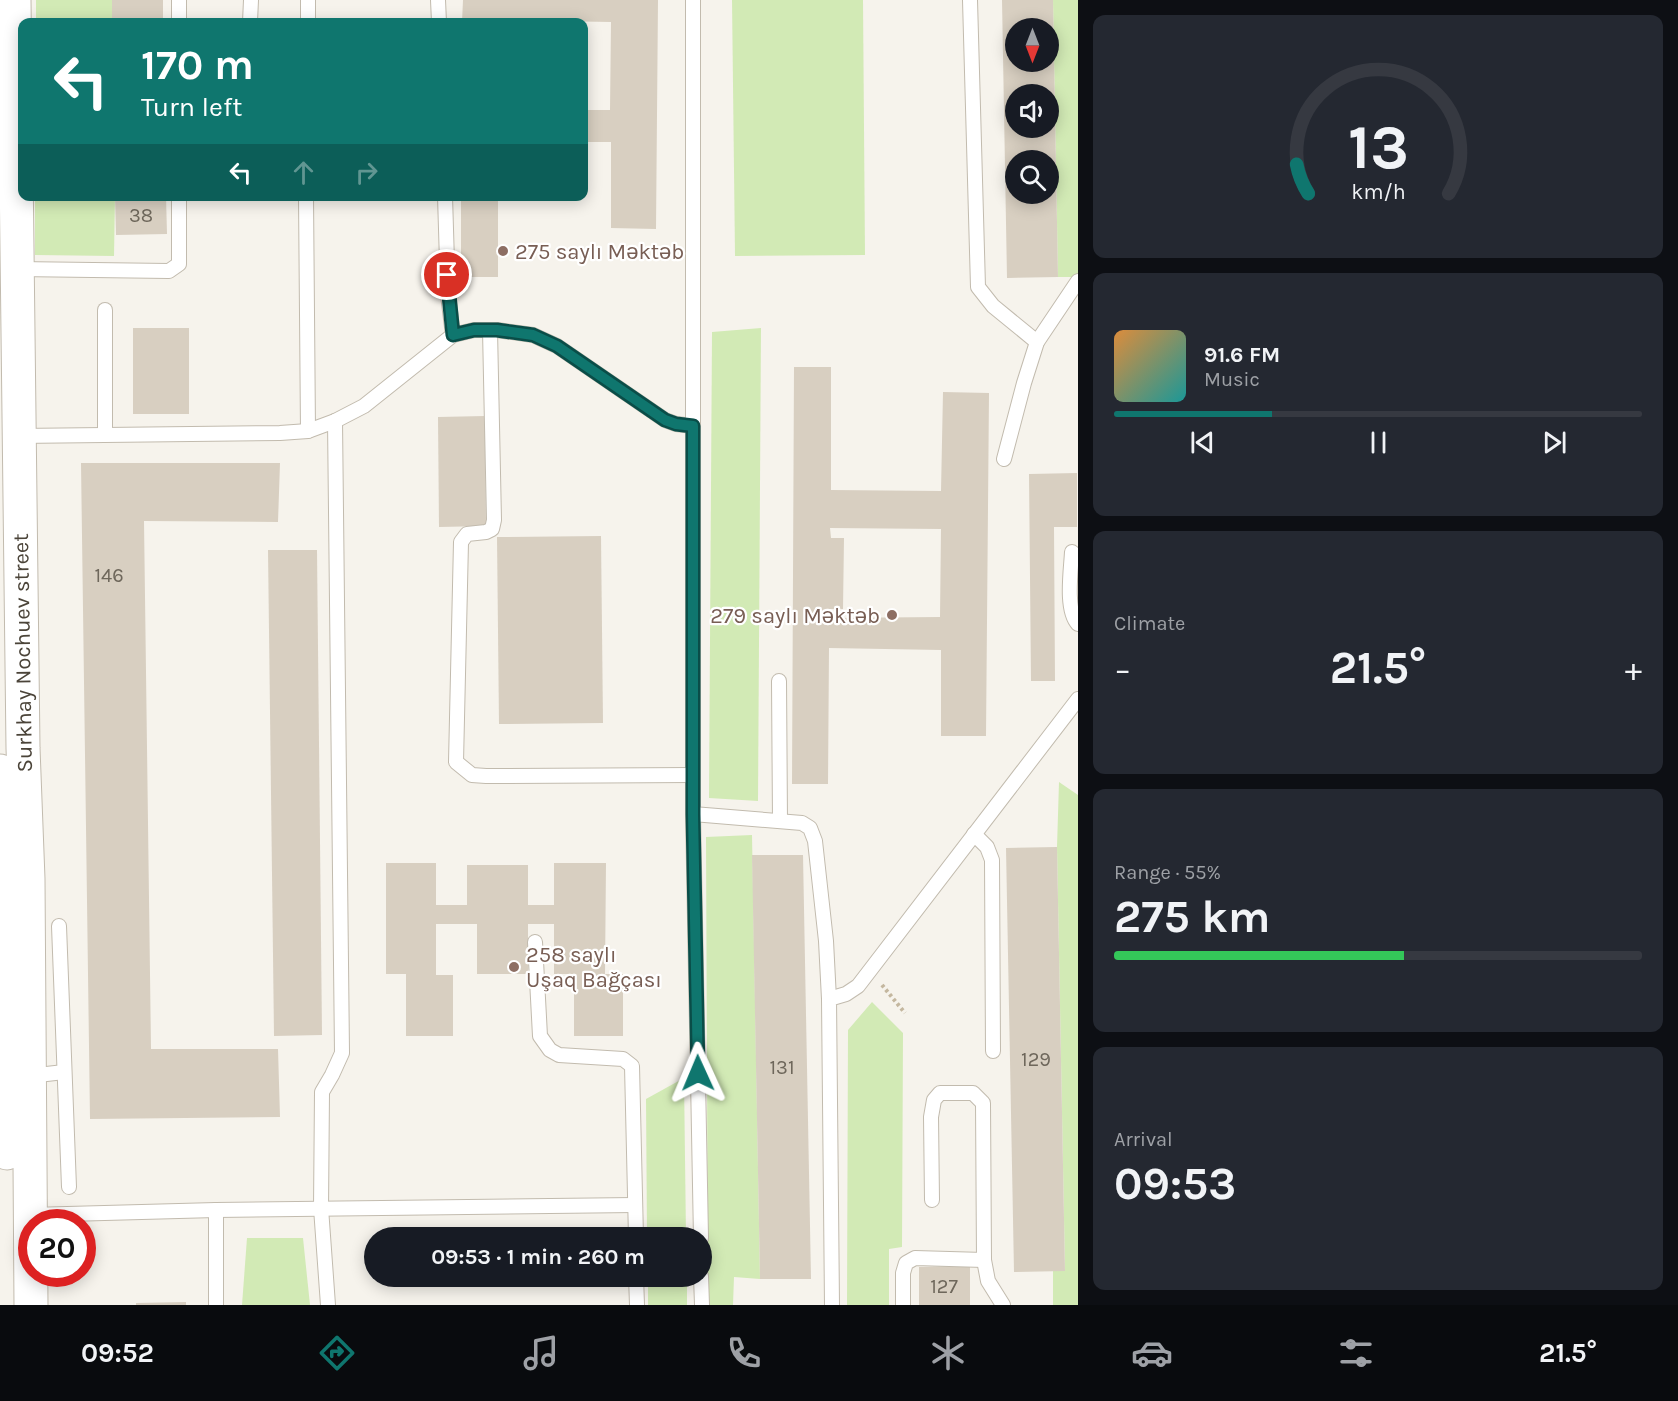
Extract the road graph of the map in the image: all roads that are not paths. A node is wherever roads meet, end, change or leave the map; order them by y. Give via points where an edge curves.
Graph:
1 (14, 0) edge
2 (178, 0) edge
3 (251, 0) edge
4 (308, 0) edge
5 (438, 0) edge
6 (693, 0) edge
7 (970, 0) edge
8 (179, 18) edge
9 (250, 18) edge
10 (308, 18) edge
11 (439, 18) edge
12 (179, 201) edge
13 (306, 201) edge
14 (445, 201) edge
15 (17, 269) junction
16 (1078, 281) edge
17 (105, 310) dead end
18 (490, 330) junction
19 (453, 335) junction
20 (1037, 342) junction
21 (335, 421) junction
22 (693, 426) junction
23 (308, 431) junction
24 (105, 434) junction
25 (18, 436) junction
26 (1004, 459) dead end
27 (1072, 552) dead end
28 (1078, 624) edge
29 (779, 681) dead end
30 (1078, 699) edge
31 (0, 771) edge
32 (693, 776) junction
33 (693, 814) junction
34 (780, 821) junction
35 (974, 834) junction
36 (59, 927) dead end
37 (535, 942) dead end
38 (829, 999) junction
39 (993, 1051) dead end
40 (64, 1072) junction
41 (29, 1076) junction
42 (69, 1187) dead end
43 (932, 1200) dead end
44 (635, 1205) junction
45 (321, 1208) junction
46 (30, 1209) edge
47 (216, 1210) junction
48 (96, 1213) edge
49 (636, 1227) edge
50 (701, 1227) edge
51 (984, 1260) junction
52 (31, 1287) edge
53 (636, 1287) edge
54 (701, 1287) edge
55 (9, 1305) edge
56 (31, 1305) edge
57 (216, 1305) edge
58 (328, 1305) edge
59 (637, 1305) edge
60 (702, 1305) edge
61 (832, 1305) edge
62 (903, 1305) edge
63 (1004, 1305) edge

1 - 15 street, Surkhay Nochuev street
2 - 8 lane
3 - 9 lane
4 - 10 lane
5 - 11 lane
6 - 22 lane
7 - 20 lane via 978,287 993,306
12 - 15 lane via 179,264 169,271
13 - 23 lane
14 - 19 lane
15 - 25 street, Surkhay Nochuev street
16 - 20 lane
17 - 24 lane
18 - 19 lane
18 - 22 lane via 533,335 557,346 665,420
18 - 32 lane via 494,520 492,529 467,534 461,542 456,762 472,775 486,776
19 - 21 lane via 364,406
20 - 26 lane
21 - 23 lane
21 - 45 lane via 342,1053 322,1092
22 - 32 lane
23 - 24 lane
24 - 25 lane
25 - 41 street, Surkhay Nochuev street
27 - 28 lane via 1071,608
29 - 34 lane
30 - 35 lane
31 - 55 street, Surkhay Nochuev street
32 - 33 lane
33 - 34 lane
33 - 50 lane
34 - 38 lane via 802,823 810,828 815,841
35 - 38 lane via 858,986
35 - 39 lane via 987,847 992,860
36 - 40 lane
37 - 44 lane via 540,1036 550,1050 558,1055 623,1059 632,1066
38 - 61 lane
40 - 41 lane
40 - 42 lane
41 - 46 street, Surkhay Nochuev street
43 - 51 lane via 934,1100 940,1093 974,1093 983,1103
44 - 45 lane
44 - 49 lane
45 - 47 lane
45 - 58 lane
47 - 48 lane
47 - 57 lane
51 - 62 lane via 915,1258 906,1263 903,1273
51 - 63 lane via 988,1281
52 - 56 street, Surkhay Nochuev street
53 - 59 lane
54 - 60 lane

